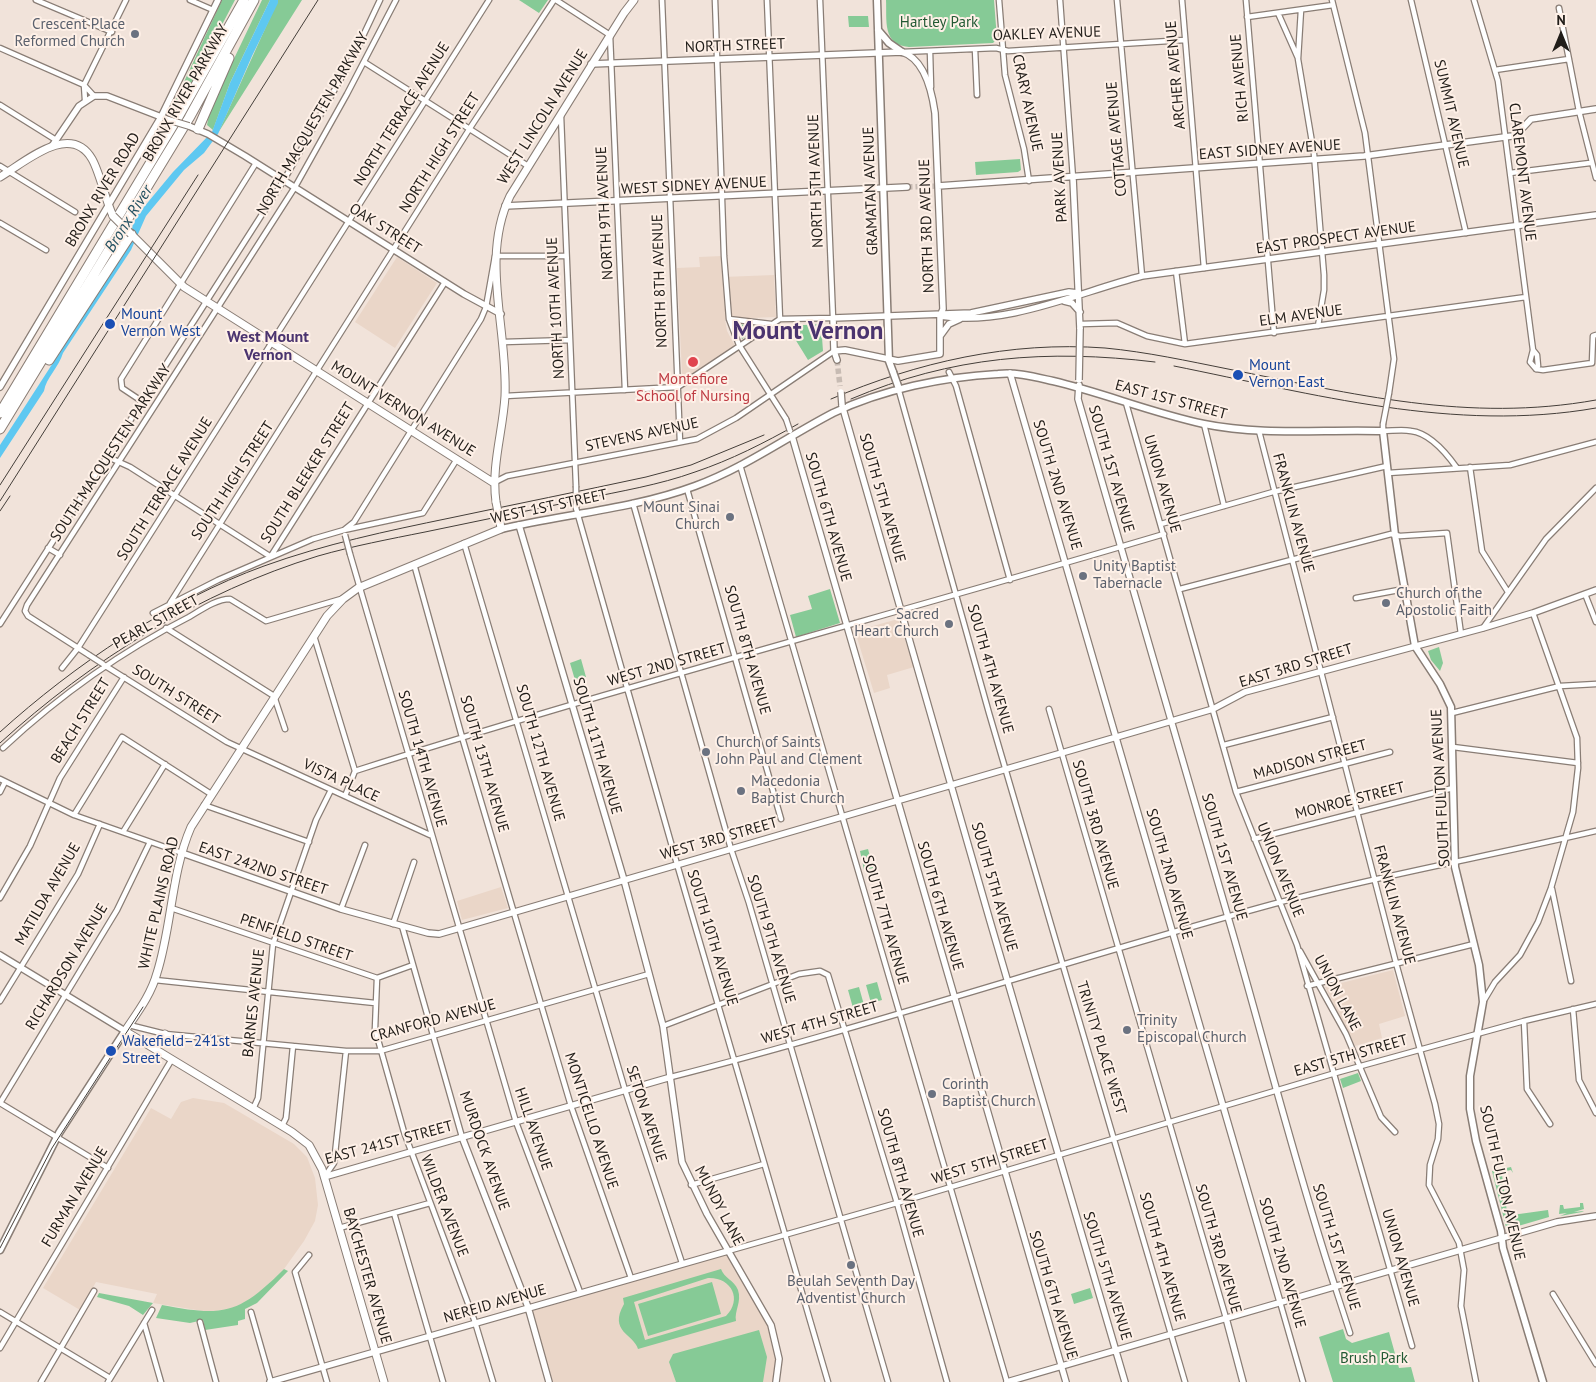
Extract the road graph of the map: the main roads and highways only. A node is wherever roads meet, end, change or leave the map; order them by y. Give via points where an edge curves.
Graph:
1 (238, 0) edge
2 (244, 0) edge
3 (254, 0) edge
4 (634, 0) edge
5 (878, 0) edge
6 (228, 30) junction
7 (878, 30) junction
8 (238, 31) junction
9 (902, 52) road end
10 (197, 129) road end
11 (0, 177) edge
12 (130, 234) junction
13 (897, 386) junction
14 (14, 406) junction
15 (0, 413) edge
16 (1383, 428) joint
17 (0, 429) edge
18 (494, 483) junction
19 (500, 525) junction
20 (226, 771) joint
21 (127, 1028) junction
22 (164, 1034) road end
23 (155, 1049) junction
24 (324, 1177) joint
25 (0, 1250) edge
26 (384, 1382) edge
27 (1543, 1382) edge

1 - 6 highway
2 - 6 highway, BRONX RIVER PARKWAY
3 - 8 highway, BRONX RIVER PARKWAY
4 - 18 main road, WEST LINCOLN AVENUE via 505,206 495,256 504,342 505,396
5 - 7 main road, GRAMATAN AVENUE
6 - 15 highway, BRONX RIVER PARKWAY
7 - 9 main road
7 - 13 main road, GRAMATAN AVENUE, bridge via 889,361
8 - 10 highway
8 - 14 highway, BRONX RIVER PARKWAY via 124,227
11 - 12 main road, MOUNT VERNON AVENUE, bridge via 54,143 70,142 83,148 91,157 113,216
12 - 14 highway via 48,362
12 - 18 main road, MOUNT VERNON AVENUE via 180,283 205,301
13 - 16 main road, EAST 1ST STREET via 950,375 1010,373 1079,384 1126,403 1204,424 1258,431
13 - 19 main road, WEST 1ST STREET via 842,398 740,465 688,489 633,504 577,511 518,525
14 - 17 highway, BRONX RIVER PARKWAY
16 - 27 main road, SOUTH FULTON AVENUE via 1395,535 1415,646 1449,700 1452,713 1455,861 1479,965 1483,1002 1470,1076 1470,1109 1502,1239
18 - 19 main road, WEST LINCOLN AVENUE, bridge
19 - 20 main road, WEST 1ST STREET via 358,588 342,599 314,636
20 - 21 main road, WHITE PLAINS ROAD via 192,827 182,853 155,980
21 - 23 main road, EAST 241ST STREET
21 - 25 main road, WHITE PLAINS ROAD via 56,1138
22 - 23 main road
23 - 24 main road, EAST 241ST STREET via 309,1145
24 - 26 main road, BAYCHESTER AVENUE

